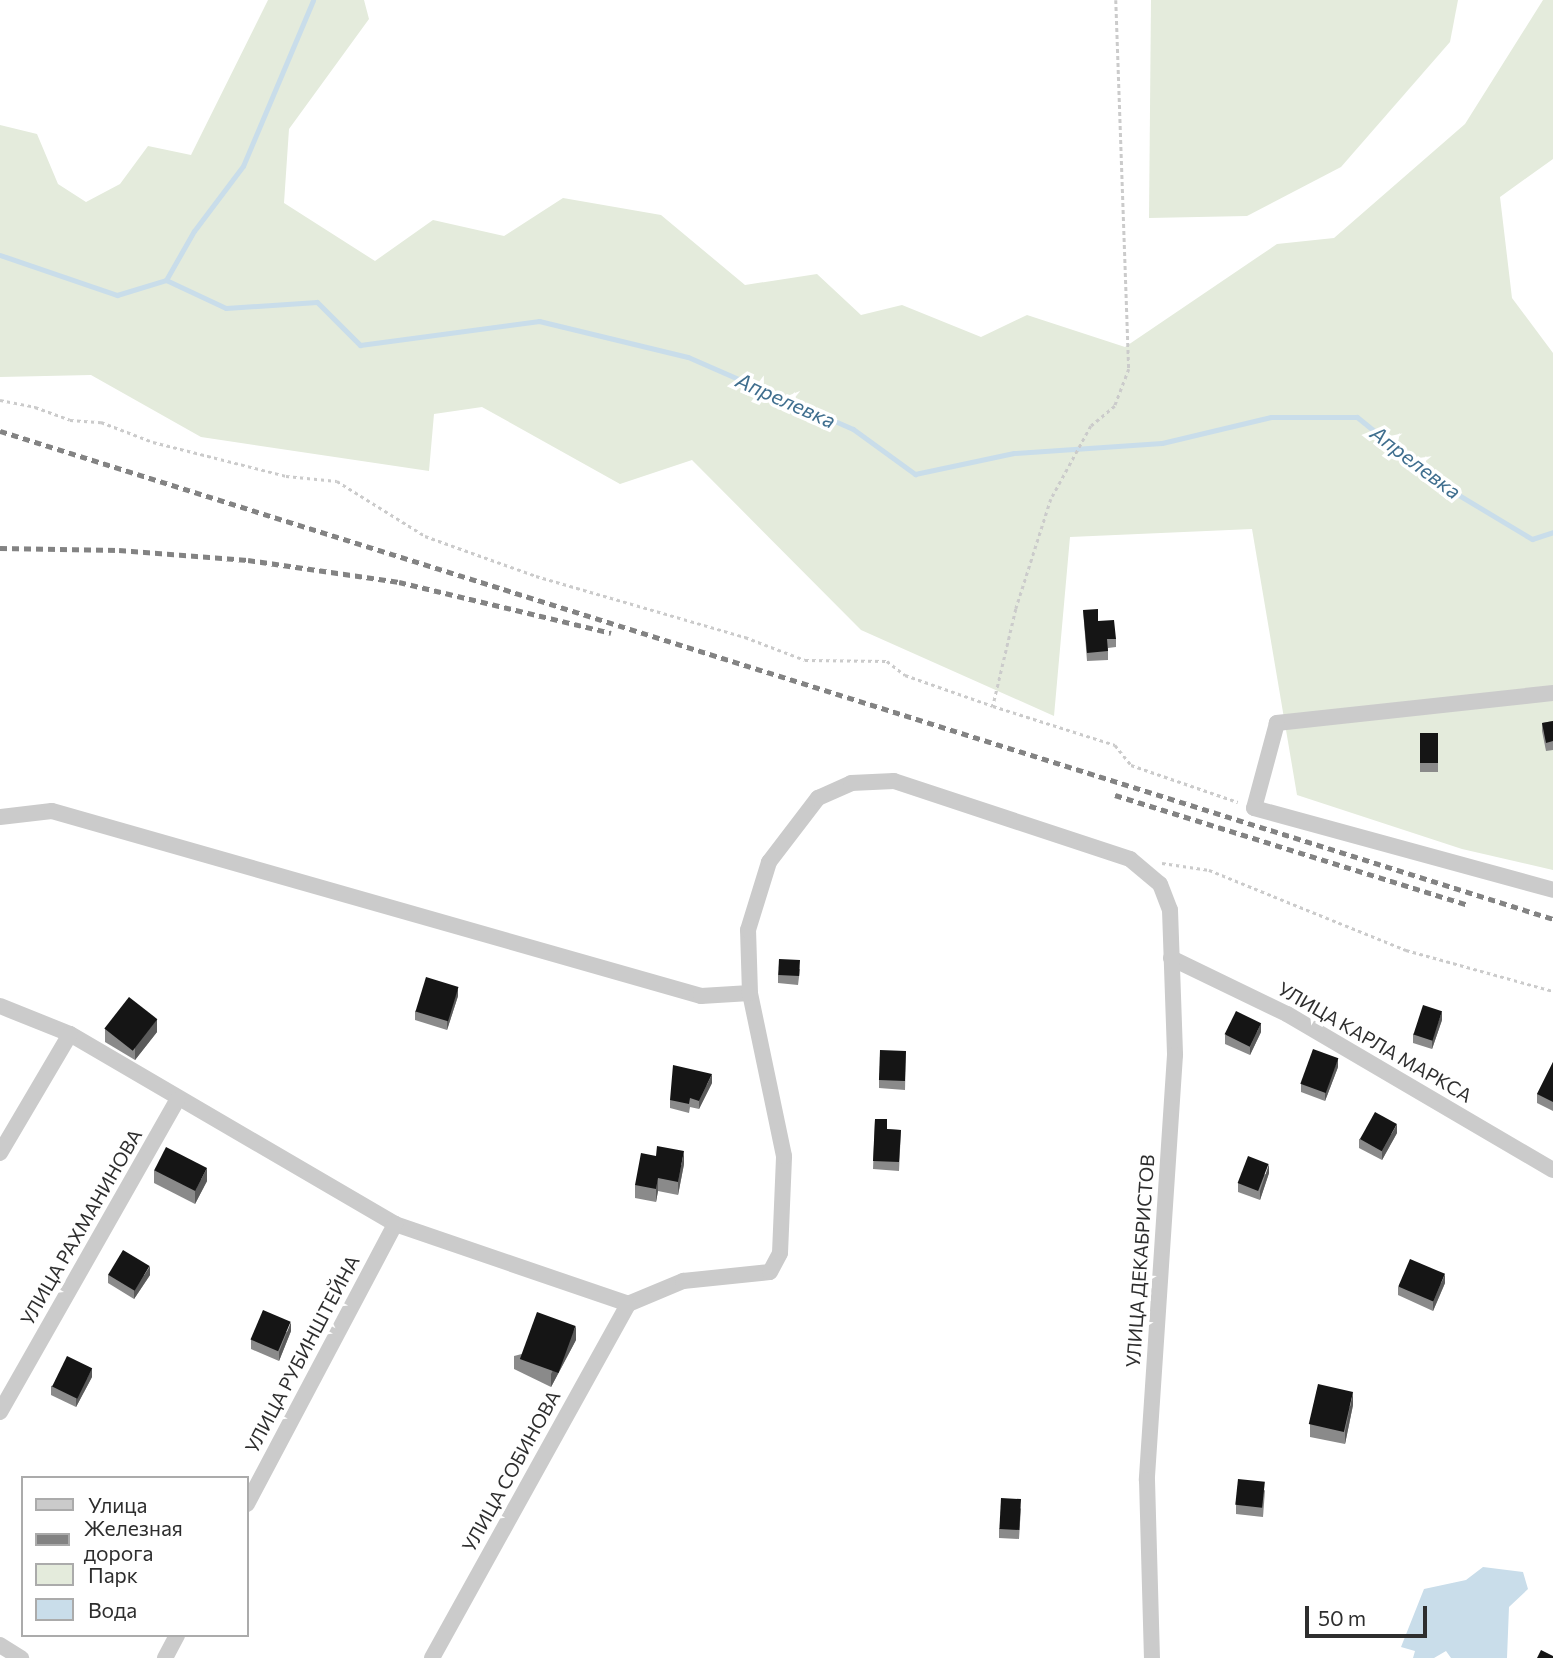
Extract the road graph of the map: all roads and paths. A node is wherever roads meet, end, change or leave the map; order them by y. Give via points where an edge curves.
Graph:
1 (1116, 0) edge
2 (0, 400) edge
3 (1553, 693) edge
4 (993, 706) junction
5 (1254, 808) junction
6 (0, 817) edge
7 (1151, 869) junction
8 (1553, 890) edge
9 (1171, 958) junction
10 (1553, 991) edge
11 (750, 993) junction
12 (0, 1006) edge
13 (70, 1034) junction
14 (177, 1100) junction
15 (0, 1153) edge
16 (1553, 1170) edge
17 (395, 1224) junction
18 (628, 1304) junction
19 (0, 1412) edge
20 (248, 1502) edge
21 (176, 1637) edge
22 (0, 1646) edge
23 (21, 1658) edge
24 (165, 1658) edge
25 (432, 1658) edge
26 (1152, 1658) edge

1 - 4 path via 1129,369 1115,405 1091,426 1051,499 1016,608
2 - 4 path via 70,421 101,422 153,442 286,476 337,481 425,536 537,576 745,637 805,660 887,661 905,675
3 - 5 street via 1277,723
4 - 5 path via 1115,745 1131,765
5 - 8 street
6 - 11 street via 52,811 701,996
7 - 9 street, УЛИЦА ДЕКАБРИСТОВ via 1164,891
7 - 10 path via 1209,870 1406,950
7 - 11 street, УЛИЦА ДЕКАБРИСТОВ via 894,781 851,783 818,799 769,862 748,930
9 - 16 street, УЛИЦА КАРЛА МАРКСА via 1287,1014
9 - 26 street, УЛИЦА ДЕКАБРИСТОВ via 1175,1055 1147,1480
11 - 18 street, УЛИЦА ДЕКАБРИСТОВ via 783,1156 780,1253 770,1272 683,1281
12 - 13 street
13 - 14 street
13 - 15 street
14 - 17 street
14 - 19 street, УЛИЦА РАХМАНИНОВА
17 - 18 street
17 - 20 street, УЛИЦА РУБИНШТЕЙНА
18 - 25 street, УЛИЦА СОБИНОВА
21 - 24 street
22 - 23 street

